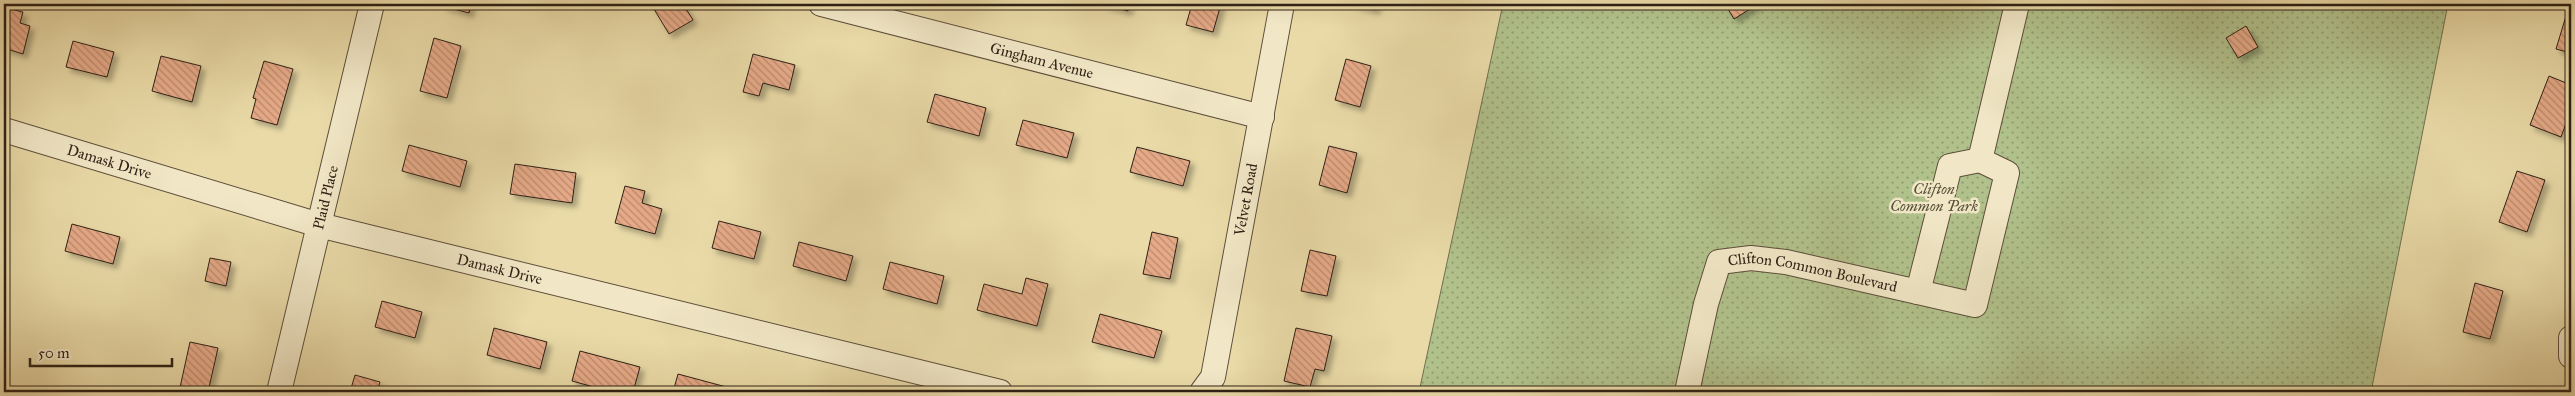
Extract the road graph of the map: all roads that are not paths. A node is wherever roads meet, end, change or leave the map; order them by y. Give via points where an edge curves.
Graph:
1 (372, 4) edge
2 (821, 4) edge
3 (1282, 4) edge
4 (2017, 4) edge
5 (1262, 117) junction
6 (4, 130) edge
7 (1980, 160) junction
8 (319, 225) junction
9 (1918, 292) junction
10 (2571, 338) edge
11 (2571, 356) edge
12 (279, 392) edge
13 (1000, 392) edge
14 (1202, 392) edge
15 (1686, 392) edge

1 - 8 street, Plaid Place
2 - 5 street, Gingham Avenue
3 - 5 street, Velvet Road
4 - 7 street
5 - 14 street, Velvet Road via 1213,377
6 - 8 street, Damask Drive
7 - 9 street via 1950,166
7 - 9 street via 2007,173 1975,305
8 - 12 street, Plaid Place
8 - 13 street, Damask Drive
9 - 15 street, Clifton Common Boulevard via 1786,262 1751,258 1719,262
10 - 11 street

